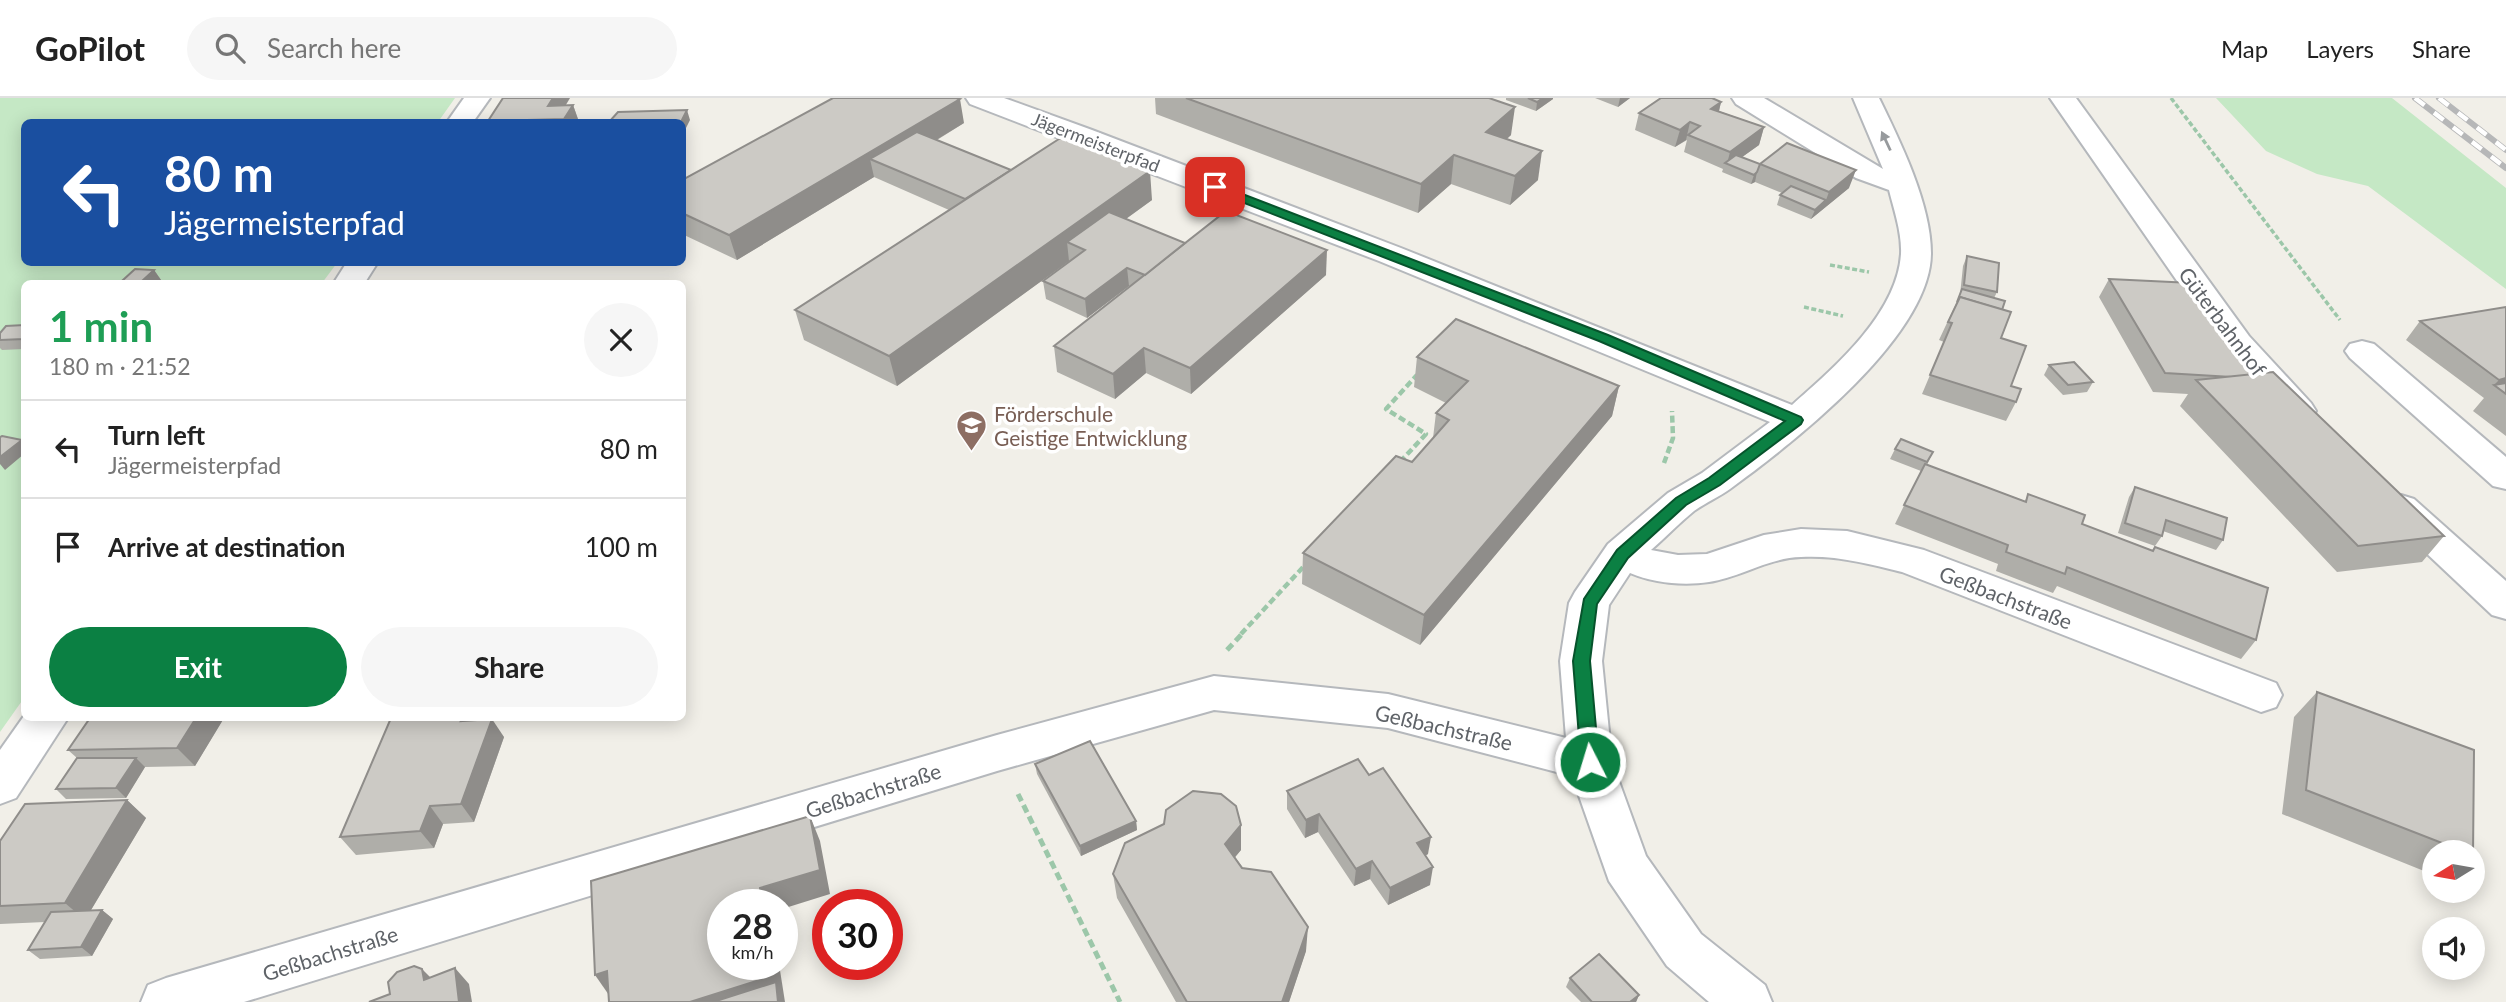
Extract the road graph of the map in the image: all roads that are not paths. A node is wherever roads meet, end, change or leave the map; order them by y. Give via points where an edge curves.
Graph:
1 (477, 98) edge
2 (979, 98) edge
3 (1745, 98) edge
4 (1866, 98) edge
5 (2063, 98) edge
6 (462, 119) edge
7 (1902, 185) junction
8 (2362, 351) road end
9 (1796, 420) junction
10 (2317, 429) edge
11 (2506, 477) edge
12 (2376, 484) edge
13 (1622, 554) junction
14 (2506, 604) edge
15 (2261, 695) dead end
16 (45, 721) edge
17 (1590, 762) junction
18 (0, 785) edge
19 (166, 1002) edge
20 (1748, 1002) edge

1 - 6 street
2 - 9 street, Jägermeisterpfad via 1449,277
3 - 7 street via 1866,172
7 -> 4 street
5 - 10 street, Güterbahnhof via 2236,343
7 - 9 street via 1915,240 1912,279 1888,327 1842,379
8 - 11 street
9 - 13 street via 1681,502
12 - 14 street
13 - 15 street, Geßbachstraße via 1648,565 1709,568 1764,549 1847,545 1910,560
13 - 17 street via 1589,603 1581,661
16 - 18 street
17 - 19 street, Geßbachstraße via 1388,711 1214,693 997,752
17 - 20 street via 1626,866 1684,950

